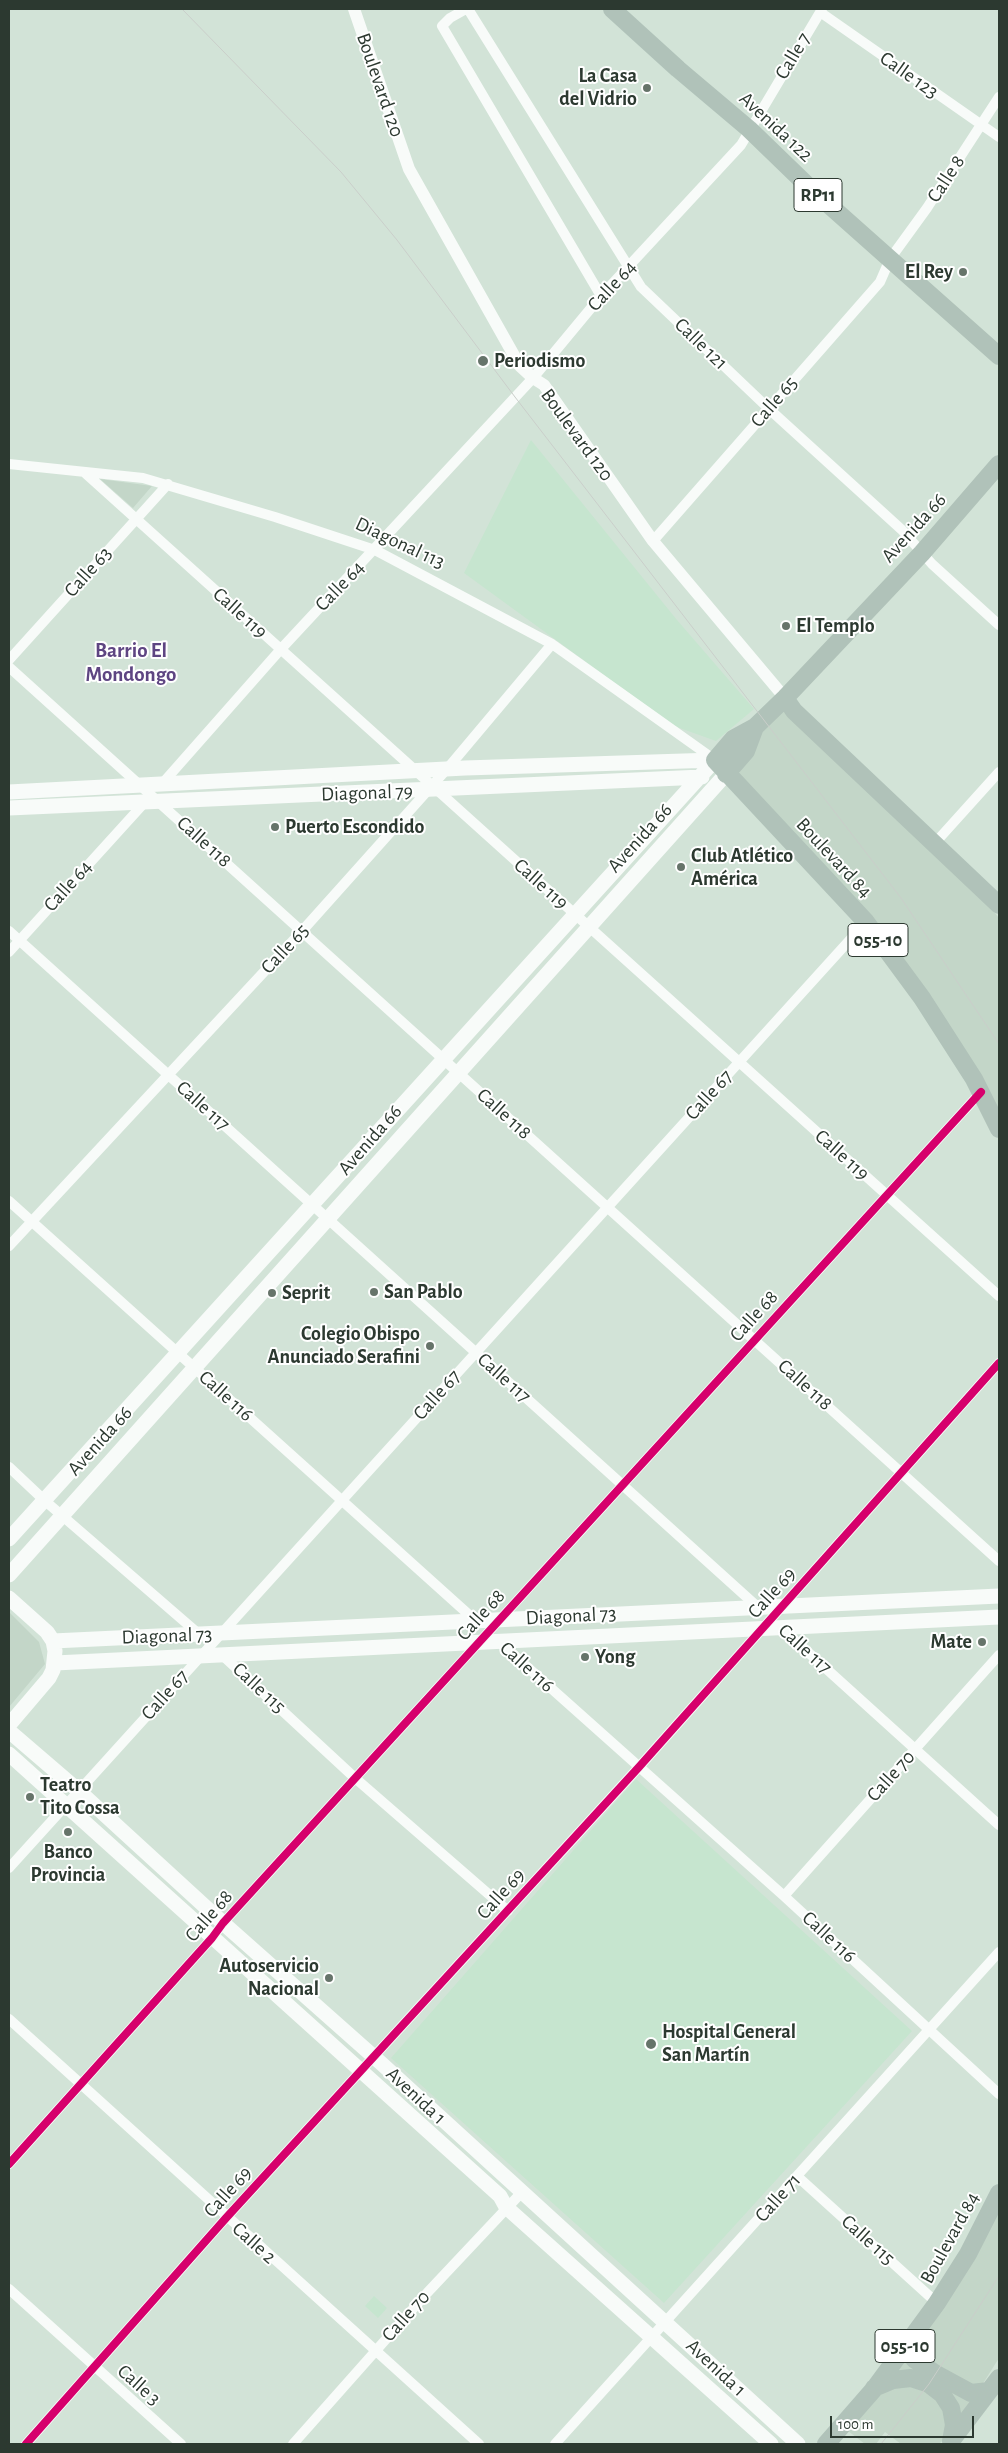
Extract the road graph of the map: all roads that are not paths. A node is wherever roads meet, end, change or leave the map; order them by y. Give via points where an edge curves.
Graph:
1 (354, 9) edge
2 (467, 9) edge
3 (612, 9) edge
4 (821, 10) edge
5 (999, 97) edge
6 (982, 125) junction
7 (749, 129) junction
8 (999, 137) edge
9 (890, 259) junction
10 (628, 269) junction
11 (602, 296) junction
12 (999, 356) edge
13 (533, 378) junction
14 (768, 408) junction
15 (9, 464) edge
16 (999, 464) edge
17 (84, 472) junction
18 (168, 484) junction
19 (136, 519) junction
20 (653, 541) junction
21 (375, 550) junction
22 (922, 553) junction
23 (999, 623) edge
24 (552, 644) junction
25 (280, 649) junction
26 (9, 660) edge
27 (9, 667) edge
28 (785, 698) junction
29 (755, 727) junction
30 (715, 760) junction
31 (447, 769) junction
32 (416, 771) junction
33 (999, 772) edge
34 (726, 774) junction
35 (698, 778) junction
36 (162, 784) junction
37 (139, 785) junction
38 (433, 789) junction
39 (9, 792) edge
40 (152, 800) junction
41 (9, 808) edge
42 (935, 843) junction
43 (999, 904) edge
44 (574, 914) junction
45 (866, 922) junction
46 (589, 927) junction
47 (9, 931) edge
48 (302, 931) junction
49 (20, 940) junction
50 (9, 952) edge
51 (443, 1059) junction
52 (739, 1062) junction
53 (458, 1073) junction
54 (168, 1075) junction
55 (982, 1092) junction
56 (999, 1129) edge
57 (887, 1195) junction
58 (9, 1201) edge
59 (313, 1205) junction
60 (607, 1207) junction
61 (329, 1219) junction
62 (32, 1222) junction
63 (9, 1246) edge
64 (999, 1296) edge
65 (754, 1340) junction
66 (476, 1352) junction
67 (177, 1353) junction
68 (999, 1363) edge
69 (194, 1368) junction
70 (9, 1466) edge
71 (901, 1473) junction
72 (623, 1485) junction
73 (44, 1500) junction
74 (342, 1500) junction
75 (62, 1515) junction
76 (9, 1539) edge
77 (999, 1561) edge
78 (9, 1575) edge
79 (999, 1596) edge
80 (9, 1598) edge
81 (782, 1606) junction
82 (758, 1607) junction
83 (999, 1617) edge
84 (499, 1620) junction
85 (476, 1621) junction
86 (771, 1625) junction
87 (210, 1638) junction
88 (488, 1639) junction
89 (53, 1641) junction
90 (223, 1655) junction
91 (999, 1655) edge
92 (200, 1656) junction
93 (55, 1663) junction
94 (9, 1725) edge
95 (9, 1731) edge
96 (915, 1749) junction
97 (9, 1754) edge
98 (639, 1767) junction
99 (355, 1778) junction
100 (80, 1792) junction
101 (67, 1805) junction
102 (999, 1825) edge
103 (9, 1868) edge
104 (784, 1896) junction
105 (508, 1911) junction
106 (223, 1923) junction
107 (212, 1938) junction
108 (999, 1952) edge
109 (9, 2019) edge
110 (930, 2030) junction
111 (374, 2057) junction
112 (360, 2071) junction
113 (81, 2083) junction
114 (999, 2094) edge
115 (9, 2164) edge
116 (798, 2177) junction
117 (522, 2191) junction
118 (999, 2193) edge
119 (506, 2206) junction
120 (226, 2218) junction
121 (9, 2288) edge
122 (937, 2303) junction
123 (666, 2323) junction
124 (653, 2338) junction
125 (908, 2342) junction
126 (375, 2351) junction
127 (94, 2365) junction
128 (994, 2384) edge
129 (874, 2388) junction
130 (950, 2443) edge
131 (26, 2444) edge
132 (181, 2444) edge
133 (293, 2444) edge
134 (479, 2444) edge
135 (555, 2444) edge
136 (771, 2444) edge
137 (798, 2444) edge
138 (826, 2444) edge

1 - 13 street, Boulevard 120 via 409,169 520,366
2 - 10 street, Calle 121
2 - 11 street, Calle 121 via 442,26
3 - 7 highway, Avenida 122 / RP11
4 - 6 street, Calle 123
4 - 7 street, Calle 7
5 - 6 street, Calle 8
6 - 8 street, Calle 123
6 - 9 street, Calle 8
7 - 9 highway, Avenida 122 / RP11
7 - 10 street, Calle 64 via 741,145
9 - 12 highway, Avenida 122 / RP11
9 - 14 street, Calle 65 via 880,282
10 - 11 street, Calle 64
10 - 14 street, Calle 121 via 641,287
11 - 13 street, Calle 64
13 - 20 street, Boulevard 120 via 544,385
13 - 21 street, Calle 64
14 - 20 street, Calle 65
14 - 22 street, Calle 121 via 902,530
15 - 17 street, Diagonal 113
16 - 22 highway, Avenida 66
17 - 18 street, Diagonal 113
17 - 19 street, Calle 119
18 - 19 street, Calle 63
18 - 21 street, Diagonal 113
19 - 25 street, Calle 119
19 - 26 street, Calle 63
20 - 28 street, Boulevard 120
21 - 24 street, Diagonal 113
21 - 25 street, Calle 64
22 - 23 street, Calle 121
22 - 28 highway, Avenida 66
24 - 30 street, Diagonal 113
24 - 31 street, Calle 65
25 - 32 street, Calle 119
25 - 36 street, Calle 64
27 - 37 street, Calle 118
28 - 29 highway, Avenida 66
28 - 42 highway via 794,711
29 - 30 highway, Avenida 66 via 732,739
29 - 34 highway, Avenida 66 via 746,751
30 - 31 main road, Diagonal 79
30 - 34 highway, Diagonal 113
30 - 35 main road, Avenida 66
31 - 32 main road, Diagonal 79
31 - 38 street, Calle 65
32 - 36 main road, Diagonal 79
32 - 38 street, Calle 119
33 - 42 street
34 - 35 main road, Diagonal 79
34 - 45 highway, Boulevard 84 / 055-10
34 - 46 main road, Avenida 66
35 - 38 main road, Diagonal 79
35 - 44 main road, Avenida 66
36 - 37 main road, Diagonal 79
36 - 40 street, Calle 64
37 - 39 main road, Diagonal 79
37 - 40 street, Calle 118
38 - 40 main road, Diagonal 79
38 - 44 street, Calle 119
38 - 48 street, Calle 65
40 - 41 main road, Diagonal 79
40 - 48 street, Calle 118
40 - 49 street, Calle 64
42 - 43 highway
44 - 46 street, Calle 119
44 - 51 main road, Avenida 66
45 - 52 street, Calle 67
45 - 55 highway, Boulevard 84 / 055-10 via 922,998
46 - 52 street, Calle 119
46 - 53 main road, Avenida 66
47 - 49 street, Calle 117
48 - 51 street, Calle 118
48 - 54 street, Calle 65
49 - 50 street, Calle 64
49 - 54 street, Calle 117
51 - 53 street, Calle 118
51 - 59 main road, Avenida 66
52 - 57 street, Calle 119
52 - 60 street, Calle 67
53 - 60 street, Calle 118
53 - 61 main road, Avenida 66
54 - 59 street, Calle 117
54 - 62 street, Calle 65
55 - 56 highway, Boulevard 84 / 055-10
55 - 57 street, Calle 68
57 - 64 street, Calle 119
57 - 65 street, Calle 68
58 - 62 street, Calle 116
59 - 61 street, Calle 117
59 - 67 main road, Avenida 66
60 - 65 street, Calle 118
60 - 66 street, Calle 67
61 - 66 street, Calle 117
61 - 69 main road, Avenida 66
62 - 63 street, Calle 65
62 - 67 street, Calle 116
65 - 71 street, Calle 118
65 - 72 street, Calle 68
66 - 72 street, Calle 117
66 - 74 street, Calle 67
67 - 69 street, Calle 116
67 - 73 main road, Avenida 66
68 - 71 street, Calle 69
69 - 74 street, Calle 116
69 - 75 main road, Avenida 66
70 - 73 street, Calle 115
71 - 77 street, Calle 118
71 - 81 street, Calle 69
72 - 82 street, Calle 117
72 - 84 street, Calle 68
73 - 75 street, Calle 115
73 - 76 main road, Avenida 66
74 - 85 street, Calle 116
74 - 87 street, Calle 67
75 - 78 main road, Avenida 66
75 - 87 street, Calle 115
79 - 81 main road, Diagonal 73
80 - 89 main road via 48,1632
81 - 82 main road, Diagonal 73
81 - 86 street, Calle 69
82 - 84 main road, Diagonal 73
82 - 86 street, Calle 117
83 - 86 main road, Diagonal 73
84 - 85 main road, Diagonal 73
84 - 88 street, Calle 68
85 - 87 main road, Diagonal 73
85 - 88 street, Calle 116
86 - 88 main road, Diagonal 73
86 - 96 street, Calle 117
86 - 98 street, Calle 69
87 - 89 main road, Diagonal 73
87 - 90 street, Calle 115
87 - 92 street, Calle 67
88 - 90 main road, Diagonal 73
88 - 98 street, Calle 116
88 - 99 street, Calle 68
89 - 93 main road
90 - 92 main road, Diagonal 73
90 - 99 street, Calle 115
91 - 96 street, Calle 70
92 - 93 main road, Diagonal 73
92 - 100 street, Calle 67
93 - 94 main road via 49,1678
95 - 100 main road, Avenida 1
96 - 102 street, Calle 117
96 - 104 street, Calle 70
97 - 101 main road, Avenida 1
98 - 104 street, Calle 116
98 - 105 street, Calle 69
99 - 105 street, Calle 115
99 - 106 street, Calle 68
100 - 101 street, Calle 67
100 - 106 main road, Avenida 1
101 - 103 street, Calle 67
101 - 107 main road, Avenida 1
104 - 110 street, Calle 116
105 - 111 street, Calle 69
106 - 107 street, Calle 68
106 - 111 main road, Avenida 1
107 - 112 main road, Avenida 1
107 - 113 street, Calle 68
108 - 110 street, Calle 71
109 - 113 street, Calle 2
110 - 114 street, Calle 116
110 - 116 street, Calle 71
111 - 112 street, Calle 69
111 - 117 main road, Avenida 1
112 - 119 main road, Avenida 1 via 500,2196
112 - 120 street, Calle 69
113 - 115 street, Calle 68
113 - 120 street, Calle 2
116 - 122 street, Calle 115
116 - 123 street, Calle 71
117 - 119 street, Calle 70
117 - 123 main road, Avenida 1
118 - 122 highway, Boulevard 84 / 055-10 via 968,2254
119 - 124 main road, Avenida 1
119 - 126 street, Calle 70
120 - 126 street, Calle 2
120 - 127 street, Calle 69
121 - 127 street, Calle 3
122 - 125 highway, 055-10
123 - 124 street, Calle 71
123 - 137 main road, Avenida 1
124 - 135 street, Calle 71
124 - 136 main road, Avenida 1
125 - 128 highway via 914,2359 964,2391 971,2393
125 - 129 highway, 055-10
126 - 133 street, Calle 70
126 - 134 street, Calle 2
127 - 131 street, Calle 69
127 - 132 street, Calle 3
128 - 130 highway
129 - 130 highway via 892,2380 911,2378 929,2384 942,2394 951,2408 954,2425
129 - 138 highway, 055-10

